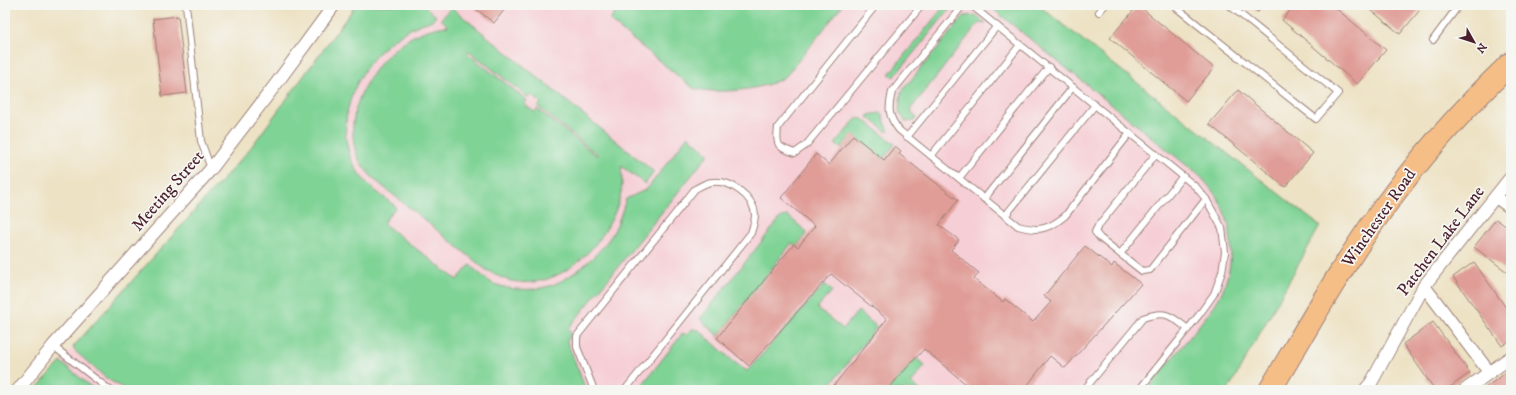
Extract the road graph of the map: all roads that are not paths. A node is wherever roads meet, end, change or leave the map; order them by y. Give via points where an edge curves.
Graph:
1 (186, 5) edge
2 (334, 5) edge
3 (876, 5) edge
4 (922, 5) edge
5 (963, 5) edge
6 (971, 5) edge
7 (1105, 5) edge
8 (1173, 5) edge
9 (1229, 5) edge
10 (1456, 6) edge
11 (1099, 12) dead end
12 (997, 26) junction
13 (1433, 40) dead end
14 (1020, 45) junction
15 (1511, 63) edge
16 (1048, 68) junction
17 (1073, 87) junction
18 (1095, 105) junction
19 (1130, 133) junction
20 (907, 137) junction
21 (1156, 154) junction
22 (931, 156) junction
23 (211, 169) junction
24 (1183, 176) junction
25 (1511, 177) edge
26 (959, 178) junction
27 (1496, 197) junction
28 (984, 199) junction
29 (1206, 199) junction
30 (1511, 208) edge
31 (1006, 216) junction
32 (1120, 254) junction
33 (1424, 286) junction
34 (1188, 329) junction
35 (53, 346) junction
36 (1511, 357) edge
37 (1489, 372) junction
38 (18, 390) edge
39 (110, 390) edge
40 (594, 390) edge
41 (625, 390) edge
42 (1084, 390) edge
43 (1139, 390) edge
44 (1270, 390) edge
45 (1365, 390) edge
46 (1465, 390) edge

1 - 23 lane via 200,140
2 - 23 street, Meeting Street
3 - 4 lane via 778,127 776,141 782,149 794,153 806,146
5 - 20 lane via 892,92 889,105 891,120
6 - 12 lane
7 - 11 lane
8 - 9 lane via 1316,119 1338,93
10 - 13 lane
12 - 14 lane
12 - 20 lane
14 - 16 lane
14 - 22 lane
15 - 44 highway, Winchester Road via 1449,126 1394,194 1337,279
16 - 17 lane
16 - 26 lane
17 - 18 lane
17 - 28 lane
18 - 19 lane
18 - 31 lane
19 - 21 lane
19 - 31 lane via 1065,216 1054,225 1028,229 1018,226
20 - 22 lane
21 - 24 lane
21 - 32 lane via 1095,232
22 - 26 lane
23 - 35 street, Meeting Street
24 - 29 lane via 1196,186
24 - 32 lane
25 - 27 street, Patchen Lake Lane
26 - 28 lane
27 - 30 street
27 - 33 street, Patchen Lake Lane
28 - 31 lane
29 - 32 lane via 1150,270 1142,271
29 - 34 lane via 1222,228 1225,252 1222,272 1214,294
33 - 37 street
33 - 45 street, Patchen Lake Lane
34 - 42 lane via 1172,316 1158,313 1143,318
34 - 43 lane
35 - 38 street, Meeting Street
35 - 39 lane
36 - 37 street
37 - 46 street
40 - 41 lane via 577,347 577,336 695,189 705,183 719,181 732,186 751,202 755,213 751,233

